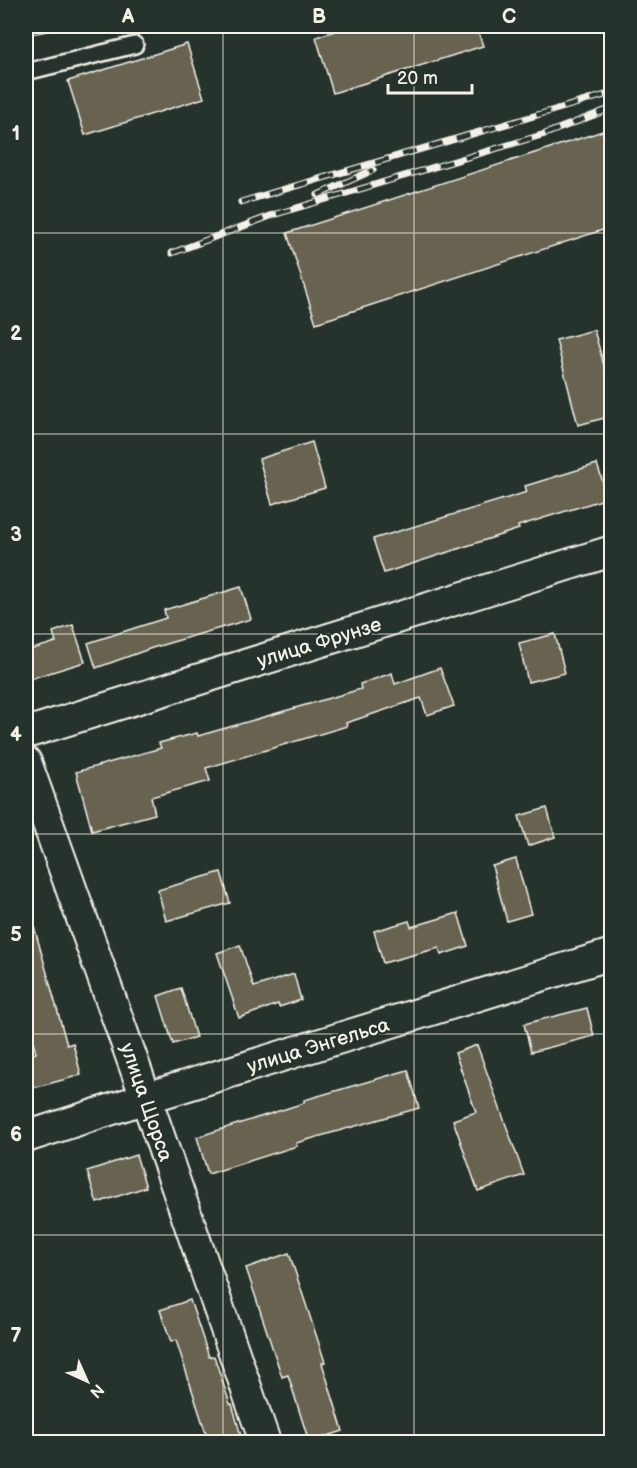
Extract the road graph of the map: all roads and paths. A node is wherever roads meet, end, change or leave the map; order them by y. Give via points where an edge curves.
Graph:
1 (135, 45) dead end
2 (26, 72) edge
3 (612, 551) edge
4 (26, 733) edge
5 (26, 762) edge
6 (612, 954) edge
7 (146, 1098) junction
8 (26, 1137) edge
9 (265, 1443) edge

1 - 2 lane
3 - 4 street, улица Фрунзе
5 - 7 street, улица Щорса
6 - 7 street, улица Энгельса
7 - 8 street, улица Энгельса
7 - 9 street, улица Щорса

